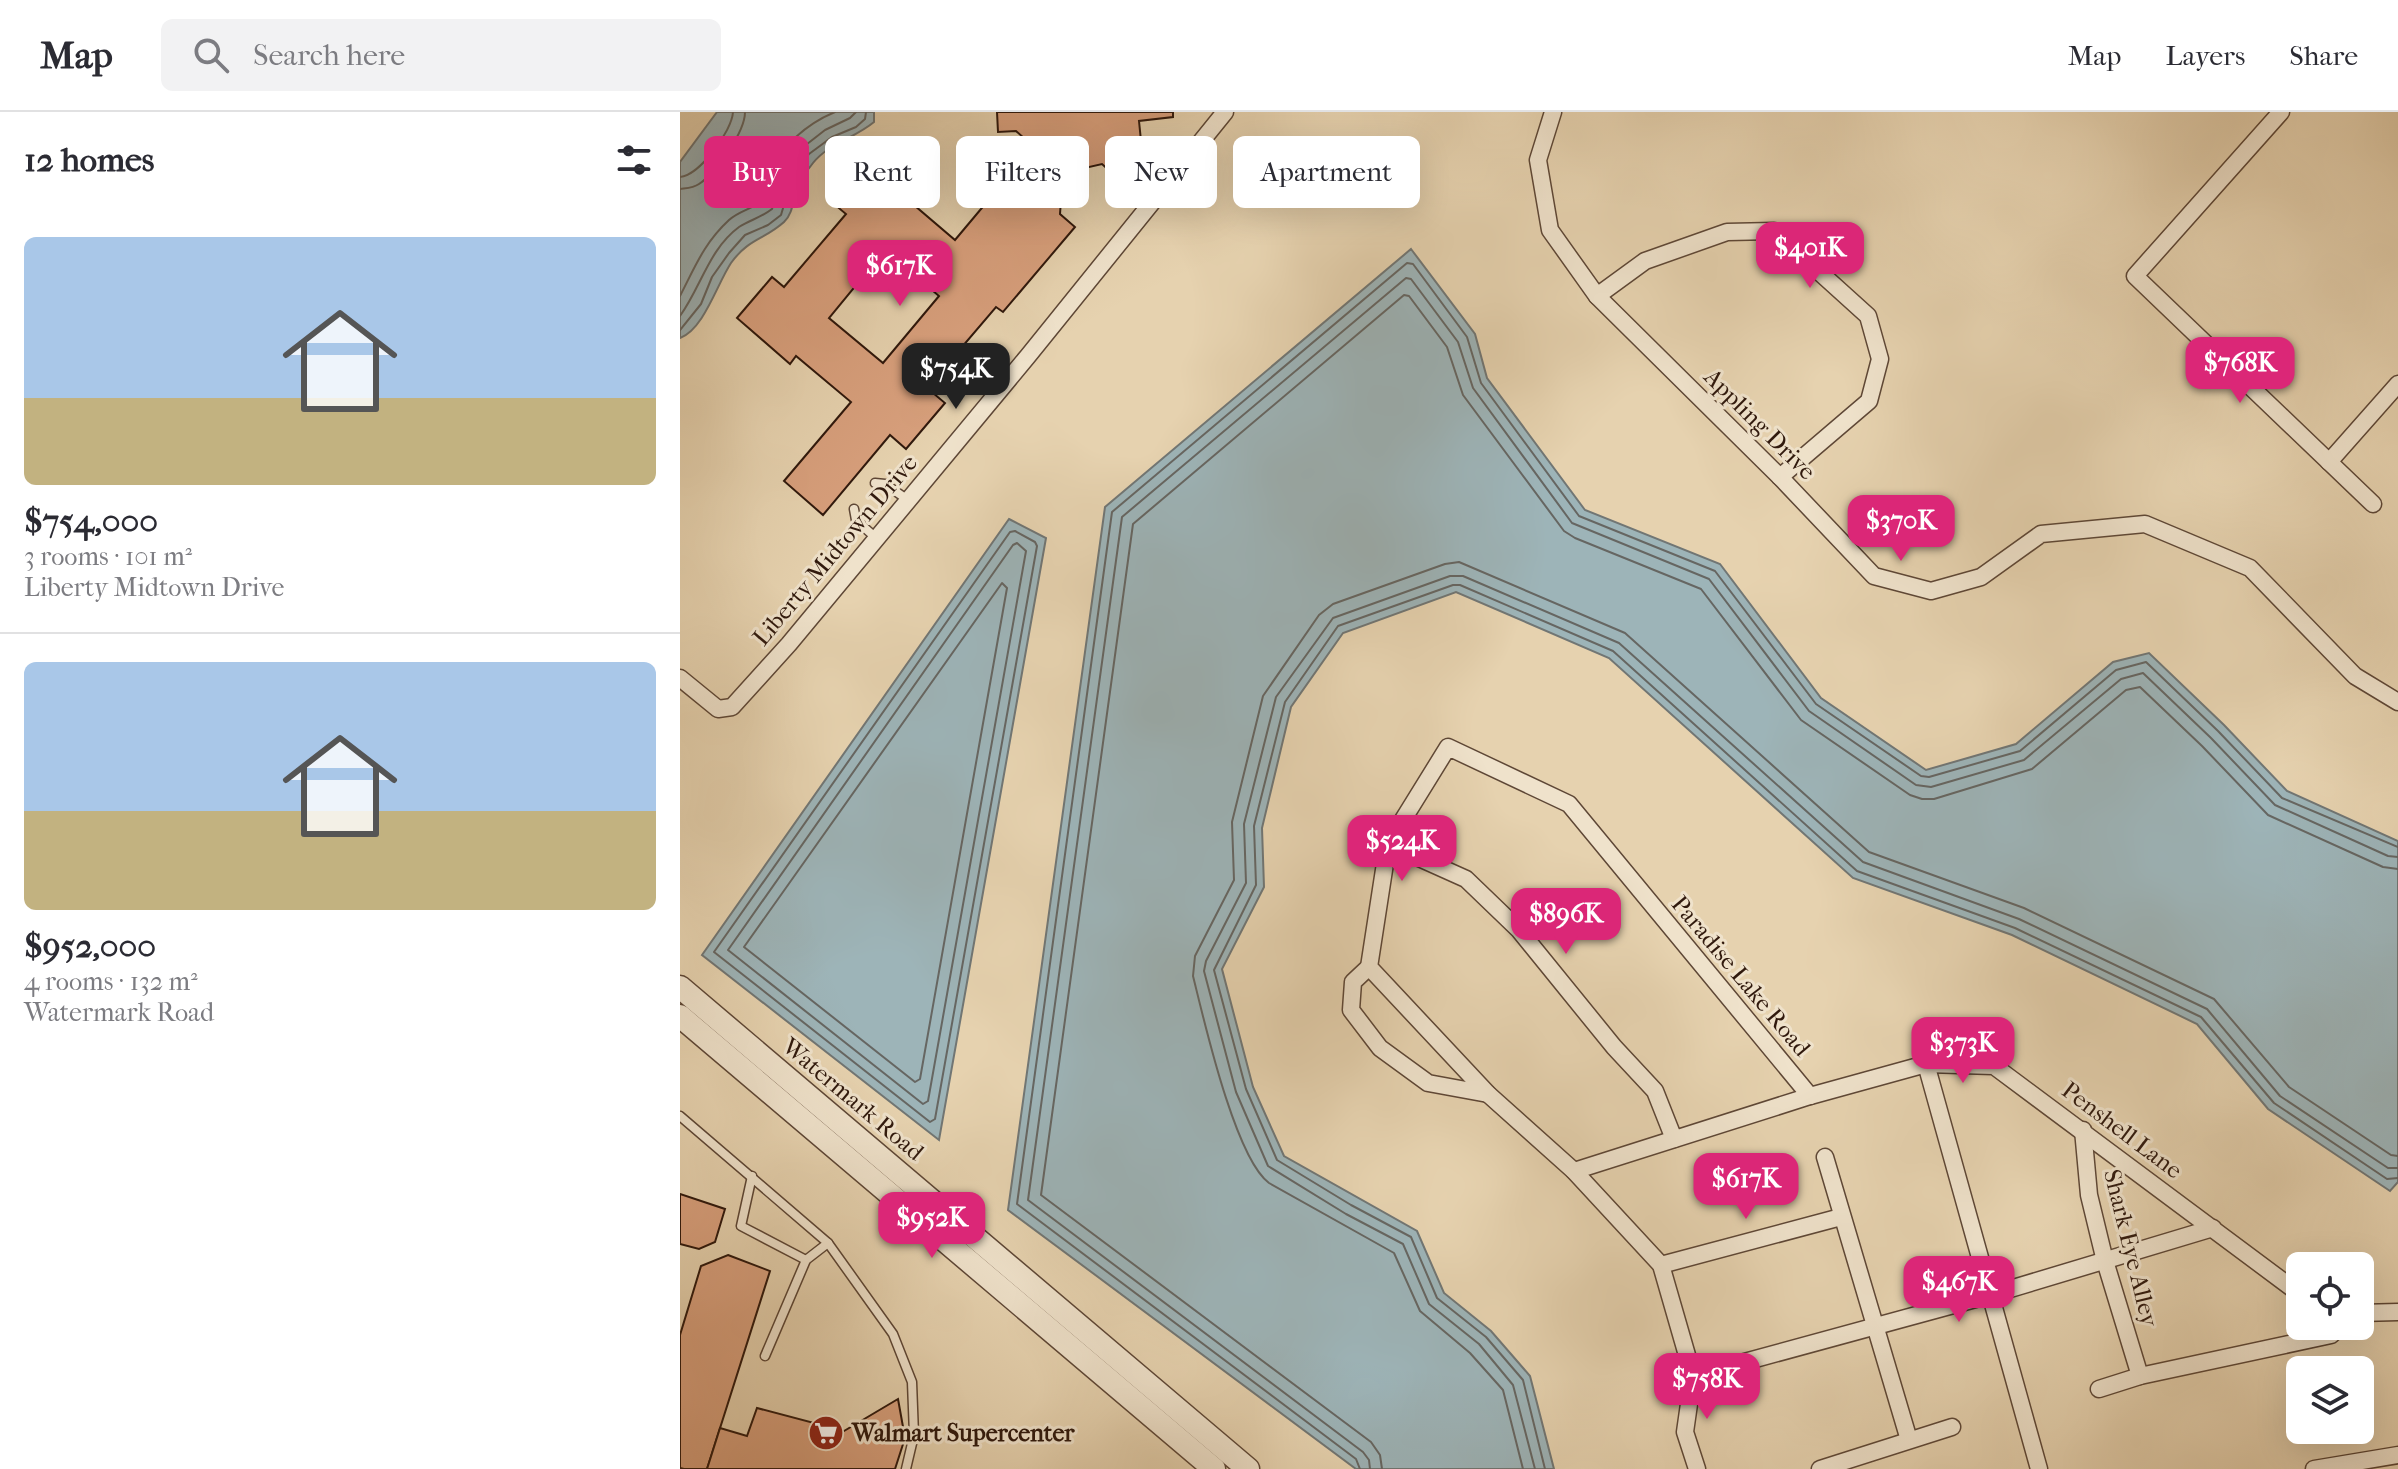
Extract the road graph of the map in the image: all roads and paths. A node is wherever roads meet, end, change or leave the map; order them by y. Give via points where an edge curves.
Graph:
1 (1553, 112) edge
2 (2281, 112) edge
3 (1221, 114) edge
4 (1597, 296) junction
5 (2398, 384) edge
6 (2329, 462) junction
7 (1780, 477) junction
8 (875, 483) dead end
9 (908, 500) junction
10 (2373, 504) dead end
11 (854, 509) dead end
12 (876, 539) junction
13 (680, 678) edge
14 (2398, 702) edge
15 (1388, 844) junction
16 (1369, 967) junction
17 (680, 987) edge
18 (680, 1016) edge
19 (1926, 1064) junction
20 (1488, 1094) junction
21 (1810, 1096) junction
22 (680, 1116) edge
23 (2083, 1130) junction
24 (1674, 1139) junction
25 (1825, 1157) dead end
26 (1574, 1171) junction
27 (752, 1176) junction
28 (1841, 1217) junction
29 (2213, 1228) junction
30 (828, 1243) junction
31 (806, 1260) junction
32 (2105, 1261) junction
33 (1661, 1265) junction
34 (2286, 1283) edge
35 (1990, 1295) junction
36 (2398, 1312) edge
37 (2374, 1313) edge
38 (1875, 1326) junction
39 (2308, 1340) edge
40 (765, 1356) dead end
41 (1693, 1376) junction
42 (2140, 1376) junction
43 (2099, 1389) dead end
44 (1952, 1427) dead end
45 (1909, 1440) junction
46 (2398, 1455) edge
47 (906, 1469) edge
48 (1214, 1469) edge
49 (1248, 1469) edge
50 (1697, 1469) edge
51 (1820, 1469) edge
52 (2039, 1469) edge
53 (2314, 1469) edge

1 - 4 street, Appling Drive via 1538,160 1550,230
2 - 6 street via 2135,276
3 - 9 street, Liberty Midtown Drive
4 - 7 street, Appling Drive
4 - 7 street via 1645,261 1727,232 1774,231 1868,316 1880,359 1869,401
5 - 6 street
6 - 10 street
7 - 14 street, Appling Drive via 1874,576 1931,591 1981,577 2041,534 2145,524 2250,568 2355,676
8 - 9 lane
9 - 12 street, Liberty Midtown Drive
11 - 12 lane via 856,520
12 - 13 street, Liberty Midtown Drive via 732,707 718,709
15 - 16 street, Paradise Lake Road
15 - 21 street, Paradise Lake Road via 1448,747 1569,804
15 - 24 street via 1466,879 1519,930 1655,1091
16 - 20 street
16 - 20 street, Paradise Lake Road via 1353,982 1351,1010 1380,1048 1428,1083
17 - 49 street, Watermark Road
18 - 48 street, Watermark Road
19 - 21 street, Penshell Lane
19 - 23 street, Penshell Lane via 1994,1066
19 - 35 street
20 - 26 street
21 - 24 street, Penshell Lane
22 - 27 lane
23 - 29 street, Penshell Lane
23 - 32 street, Shark Eye Alley via 2089,1195
24 - 26 street, Penshell Lane
25 - 28 street
26 - 33 street
27 - 30 lane
27 - 31 lane via 741,1226
28 - 33 street
28 - 38 street
29 - 32 street
29 - 34 street, Penshell Lane
30 - 31 lane
30 - 47 lane via 893,1334 912,1382 914,1435
31 - 40 lane
32 - 35 street
32 - 42 street, Shark Eye Alley
33 - 41 street
35 - 38 street
35 - 52 street
36 - 37 street
38 - 41 street
38 - 45 street
39 - 42 street
41 - 50 street via 1685,1432
42 - 43 street
44 - 45 street
45 - 51 street
46 - 53 street

